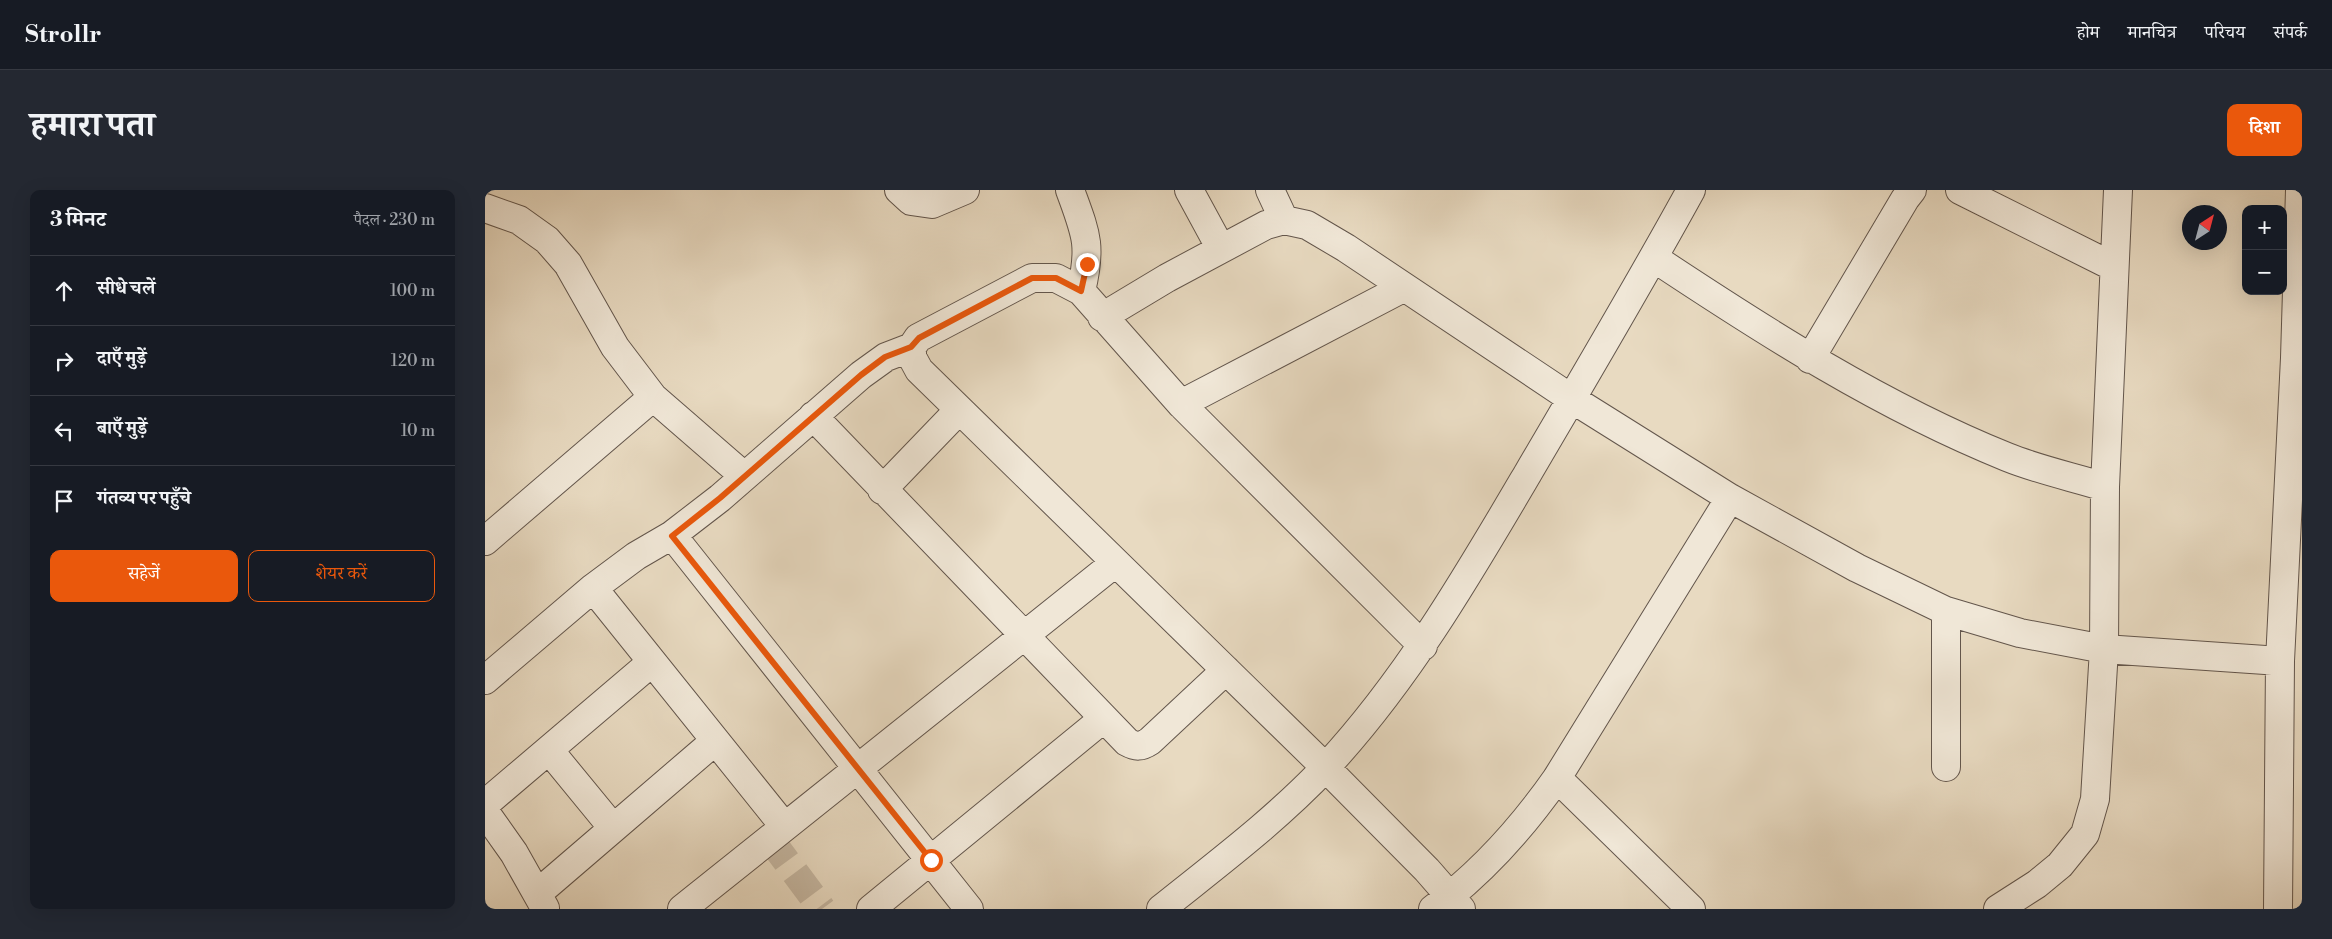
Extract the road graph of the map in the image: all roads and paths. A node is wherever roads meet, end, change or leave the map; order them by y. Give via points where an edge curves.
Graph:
1 (899, 190) edge
2 (965, 190) edge
3 (1070, 190) edge
4 (1189, 190) edge
5 (1270, 190) edge
6 (1691, 190) edge
7 (1912, 190) edge
8 (1960, 190) edge
9 (2118, 190) edge
10 (2300, 190) edge
11 (485, 208) edge
12 (1285, 220) junction
13 (1221, 249) junction
14 (1654, 258) junction
15 (2114, 267) junction
16 (1403, 288) junction
17 (1081, 291) junction
18 (1102, 317) junction
19 (911, 347) junction
20 (1810, 359) junction
21 (653, 397) junction
22 (1571, 399) junction
23 (1181, 404) junction
24 (959, 410) junction
25 (813, 416) junction
26 (744, 476) junction
27 (2105, 487) junction
28 (882, 490) junction
29 (1730, 498) junction
30 (672, 536) junction
31 (485, 541) edge
32 (1115, 563) junction
33 (593, 588) junction
34 (1946, 611) junction
35 (1023, 635) junction
36 (1423, 646) junction
37 (2104, 649) junction
38 (2279, 661) junction
39 (652, 662) junction
40 (1225, 670) junction
41 (485, 680) edge
42 (1103, 718) junction
43 (715, 740) junction
44 (549, 750) junction
45 (1325, 767) junction
46 (1946, 768) dead end
47 (858, 769) junction
48 (1557, 778) junction
49 (485, 804) edge
50 (485, 812) edge
51 (784, 826) junction
52 (613, 828) junction
53 (931, 860) junction
54 (542, 901) edge
55 (1448, 905) edge
56 (682, 909) edge
57 (871, 909) edge
58 (969, 909) edge
59 (1161, 909) edge
60 (1691, 909) edge
61 (1998, 909) edge
62 (2278, 909) edge

1 - 2 street via 911,201 932,204
3 - 17 street via 1088,244
4 - 13 street
5 - 12 street
6 - 14 street
7 - 20 street
8 - 15 street
9 - 15 street
10 - 38 street
11 - 21 street via 519,220 547,240 568,264 615,347
12 - 13 street via 1266,225
12 - 16 street via 1307,225
13 - 18 street
14 - 20 street
14 - 22 street
15 - 27 street
16 - 22 street
16 - 23 street
17 - 18 street
17 - 19 street via 1056,278 1032,278 919,338
18 - 23 street
19 - 24 street via 912,358 919,370
19 - 25 street via 885,357
20 - 27 street via 1925,422 2009,458
21 - 26 street
21 - 31 street
22 - 29 street
22 - 36 street
23 - 36 street
24 - 28 street
24 - 32 street
25 - 26 street
25 - 28 street
26 - 30 street
27 - 37 street
28 - 35 street
29 - 34 street via 1857,568
29 - 48 street
30 - 33 street via 635,556
30 - 47 street
32 - 35 street
32 - 40 street
33 - 39 street
33 - 41 street
34 - 37 street via 2020,633
34 - 46 street
35 - 42 street
35 - 47 street
36 - 45 street
37 - 38 street
37 - 61 street via 2095,799 2085,834 2060,865
38 - 62 street
39 - 43 street
39 - 44 street
40 - 42 street via 1143,746 1135,747 1127,742
40 - 45 street
42 - 53 street
43 - 51 street
43 - 52 street
44 - 49 street
44 - 52 street
45 - 55 street via 1427,870
45 - 59 street via 1272,818
47 - 51 street
47 - 53 street
48 - 55 street via 1529,818
48 - 60 street
50 - 54 street
51 - 56 street
52 - 54 street
53 - 57 street
53 - 58 street

